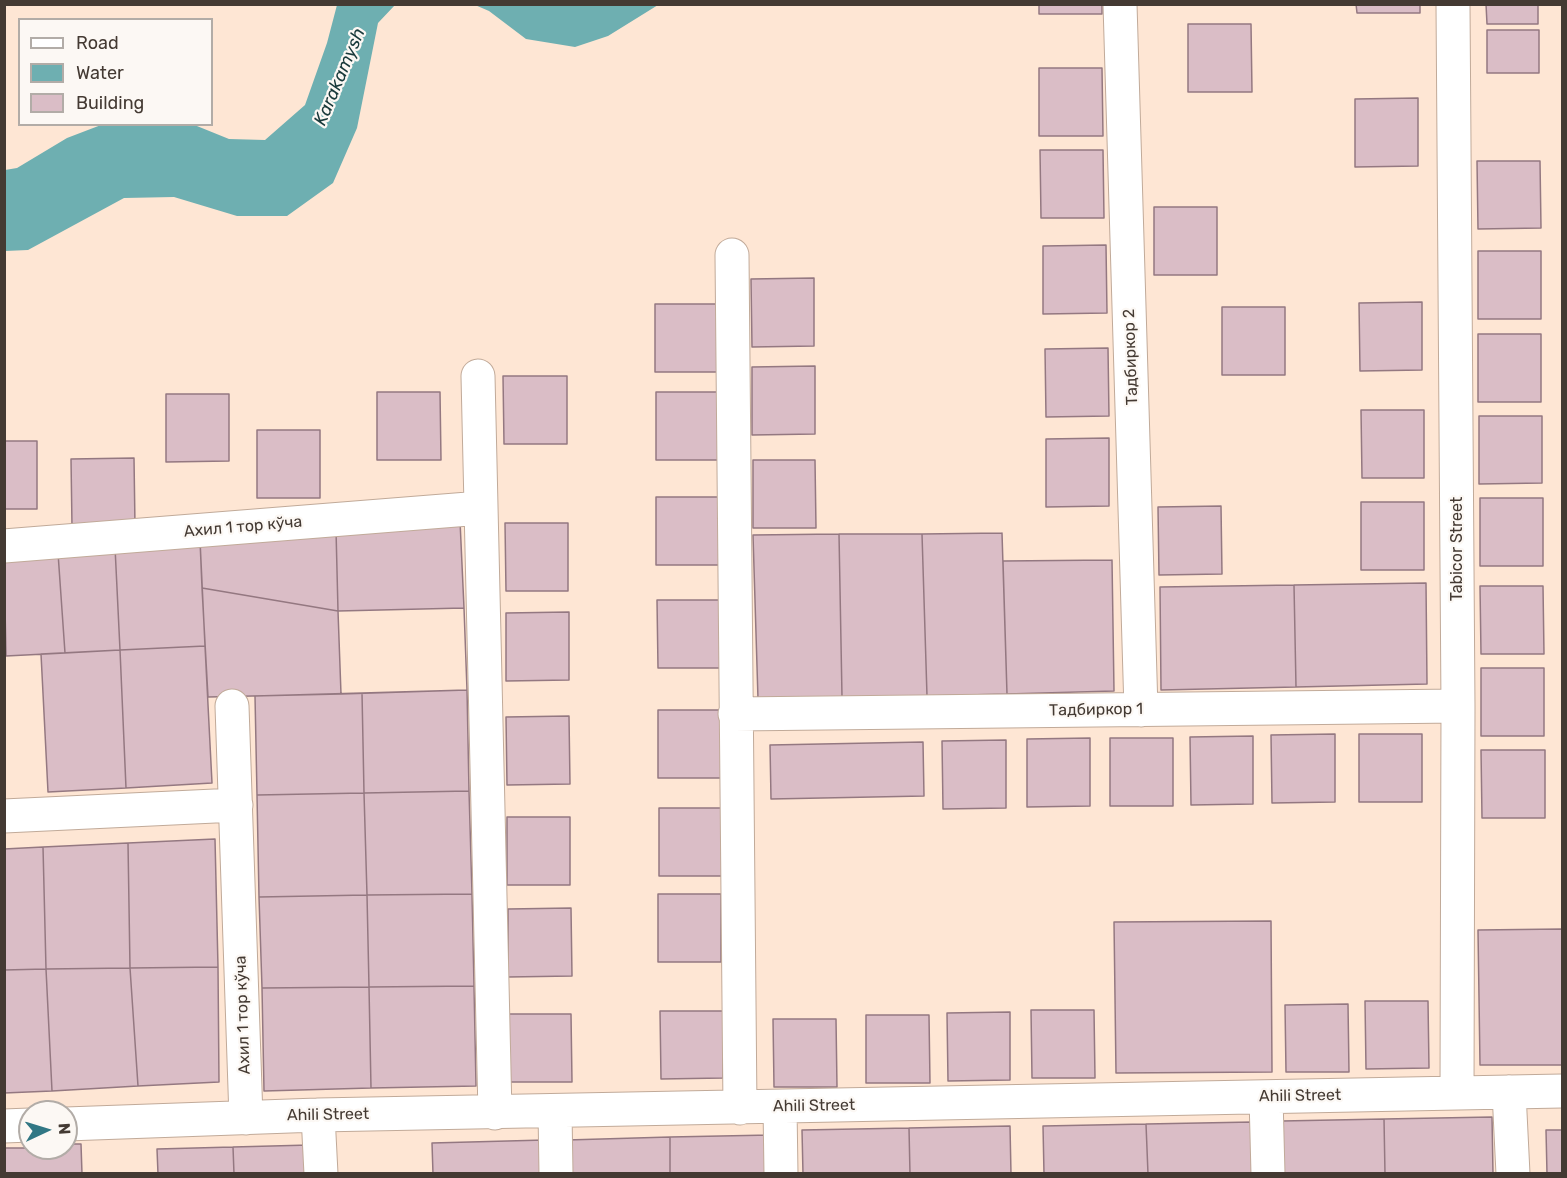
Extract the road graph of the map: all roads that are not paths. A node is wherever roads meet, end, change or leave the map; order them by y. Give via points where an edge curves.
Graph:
1 (1120, 4) edge
2 (1453, 4) edge
3 (732, 255) dead end
4 (478, 376) dead end
5 (481, 508) junction
6 (4, 546) edge
7 (232, 706) dead end
8 (1458, 706) junction
9 (1141, 710) junction
10 (735, 714) junction
11 (236, 805) junction
12 (4, 816) edge
13 (1563, 1091) edge
14 (1509, 1092) junction
15 (1457, 1093) junction
16 (1266, 1097) junction
17 (740, 1107) junction
18 (780, 1107) junction
19 (555, 1111) junction
20 (495, 1113) junction
21 (318, 1115) junction
22 (246, 1118) junction
23 (78, 1124) edge
24 (321, 1173) edge
25 (556, 1173) edge
26 (781, 1173) edge
27 (1268, 1173) edge
28 (1513, 1173) edge

1 - 9 street, Тадбиркор 2
2 - 8 street, Tabicor Street
3 - 10 street
4 - 5 street
5 - 6 street, Ахил 1 тор кўча
5 - 20 street
7 - 11 street, Ахил 1 тор кўча
8 - 9 street, Тадбиркор 1
8 - 15 street, Tabicor Street
9 - 10 street, Тадбиркор 1
10 - 17 street
11 - 12 street
11 - 22 street, Ахил 1 тор кўча
13 - 14 street, Ahili Street
14 - 15 street, Ahili Street
14 - 28 street
15 - 16 street, Ahili Street
16 - 18 street, Ahili Street
16 - 27 street
17 - 18 street, Ahili Street
17 - 19 street, Ahili Street
18 - 26 street
19 - 20 street, Ahili Street
19 - 25 street
20 - 21 street, Ahili Street
21 - 22 street, Ahili Street
21 - 24 street
22 - 23 street, Ahili Street

